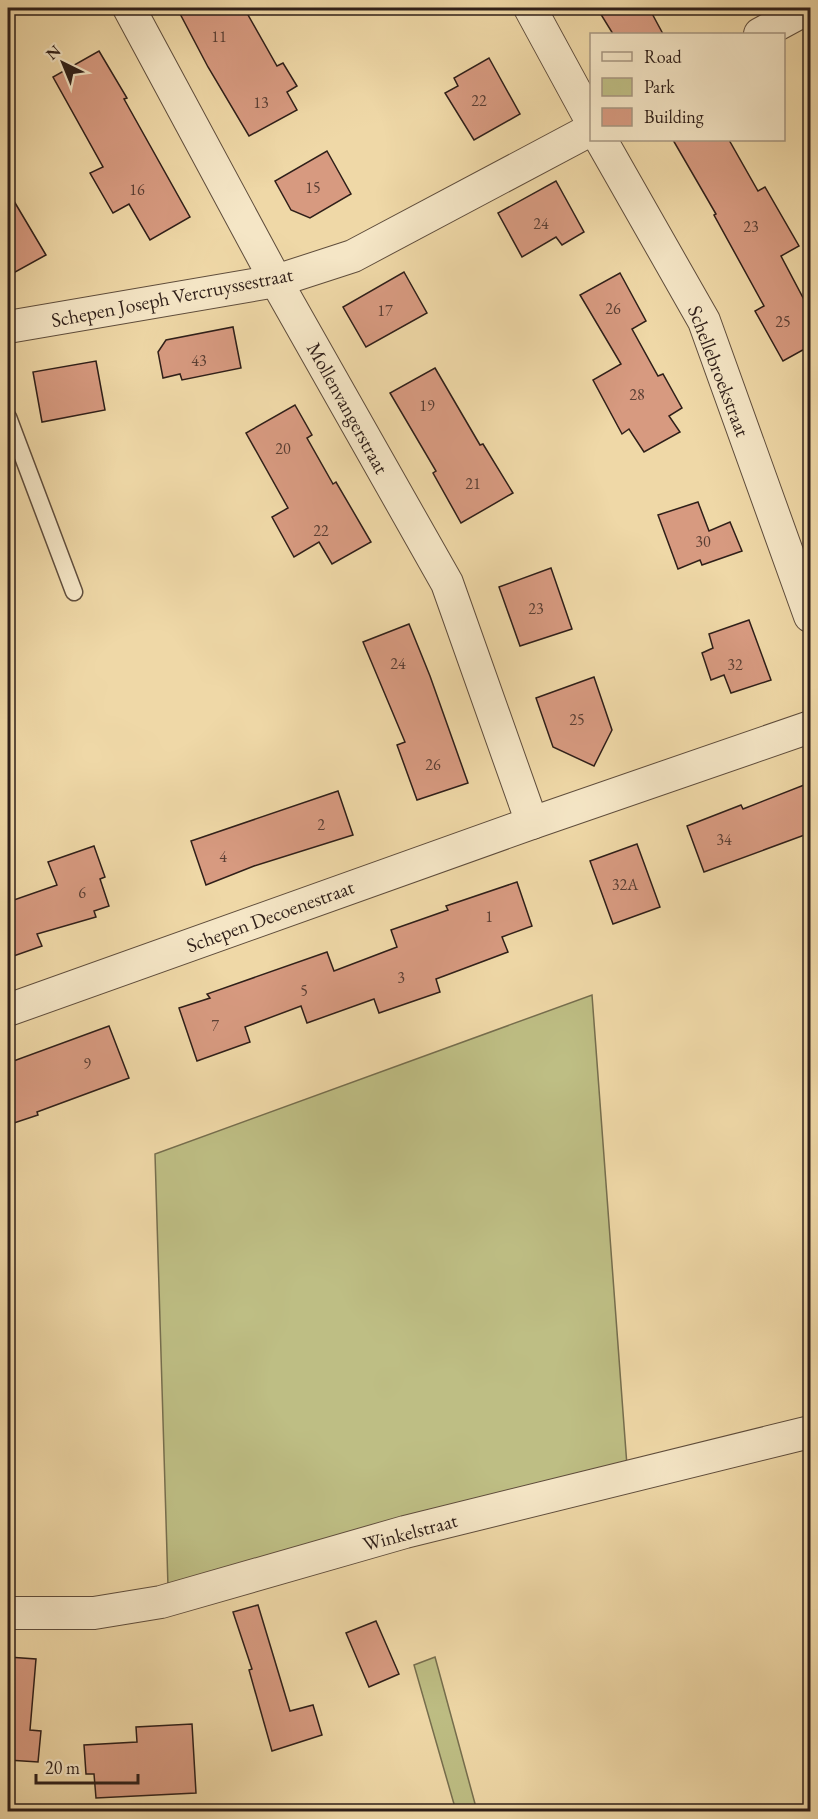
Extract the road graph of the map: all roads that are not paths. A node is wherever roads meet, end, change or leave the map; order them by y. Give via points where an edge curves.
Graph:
1 (129, 8) edge
2 (530, 8) edge
3 (808, 8) edge
4 (762, 33) edge
5 (590, 120) edge
6 (590, 130) edge
7 (602, 141) edge
8 (276, 281) junction
9 (8, 327) edge
10 (8, 417) edge
11 (75, 591) dead end
12 (810, 616) edge
13 (810, 727) edge
14 (532, 823) junction
15 (8, 1010) edge
16 (810, 1432) edge
17 (8, 1613) edge

1 - 8 street, Mollenvangerstraat
2 - 5 street
3 - 4 street
6 - 8 street, Schepen Joseph Vercruyssestraat via 353,256
7 - 12 street, Schellebroekstraat via 704,321
8 - 9 street, Schepen Joseph Vercruyssestraat
8 - 14 street, Mollenvangerstraat via 447,583
10 - 11 lane
13 - 14 street
14 - 15 street, Schepen Decoenestraat
16 - 17 street, Winkelstraat via 405,1532 161,1602 94,1613

